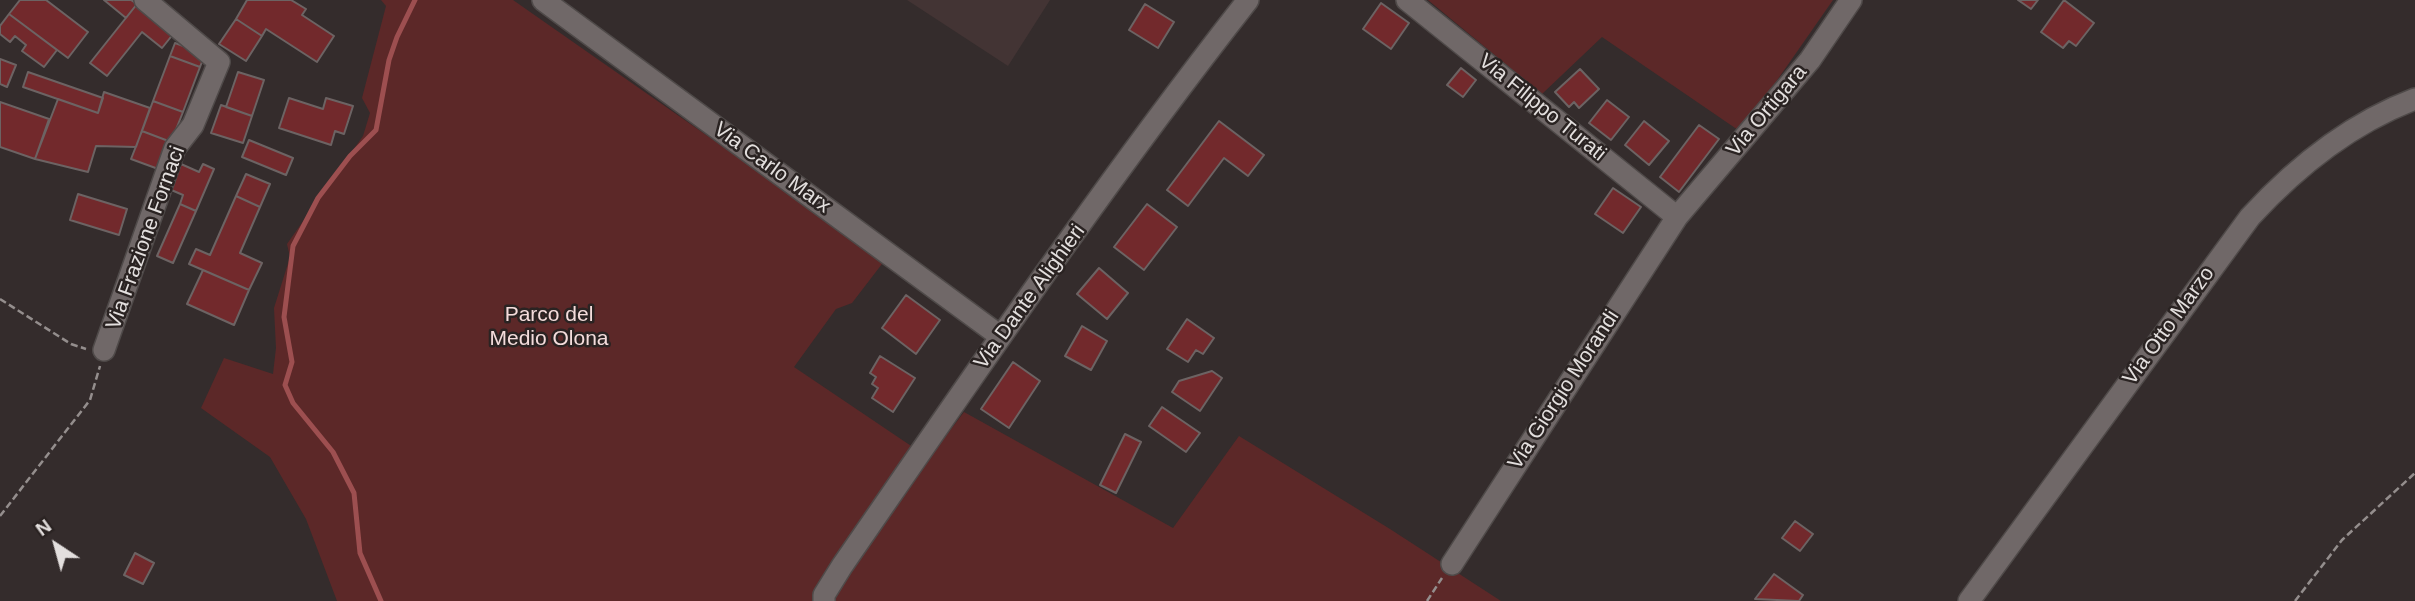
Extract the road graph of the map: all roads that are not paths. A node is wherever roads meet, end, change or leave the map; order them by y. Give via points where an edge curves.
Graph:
1 (145, 0) edge
2 (543, 0) edge
3 (1248, 0) edge
4 (1407, 0) edge
5 (1851, 0) edge
6 (2415, 99) edge
7 (1676, 217) junction
8 (1000, 336) junction
9 (104, 350) road end
10 (1452, 564) road end
11 (824, 601) edge
12 (1969, 601) edge

1 - 9 street, Via Frazione Fornaci via 219,62 193,125 175,148
2 - 8 street, Via Carlo Marx
3 - 8 street, Via Dante Alighieri
4 - 7 street, Via Filippo Turati
5 - 7 street, Via Ortigara via 1810,60
6 - 12 street, Via Otto Marzo via 2323,150 2250,217
7 - 10 street, Via Giorgio Morandi
8 - 11 street, Via Dante Alighieri via 842,566

